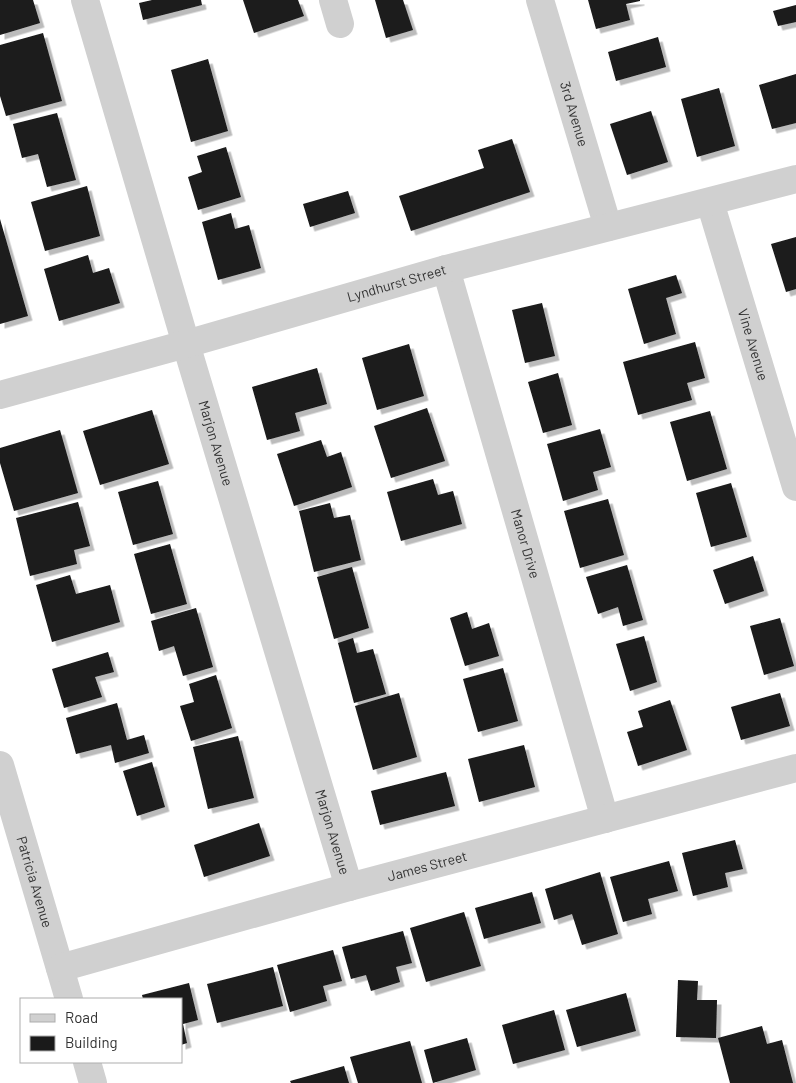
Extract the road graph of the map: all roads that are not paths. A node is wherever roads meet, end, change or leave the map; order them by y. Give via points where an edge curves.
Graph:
1 (85, 0) edge
2 (540, 0) edge
3 (796, 180) edge
4 (710, 202) junction
5 (608, 227) junction
6 (446, 268) junction
7 (186, 344) junction
8 (0, 395) edge
9 (796, 487) edge
10 (0, 765) edge
11 (796, 768) edge
12 (605, 819) junction
13 (349, 887) junction
14 (60, 968) junction
15 (69, 998) edge
16 (87, 1063) edge
17 (93, 1083) edge

1 - 7 street, Marjon Avenue
2 - 5 street, 3rd Avenue
3 - 4 street, Lyndhurst Street
4 - 5 street, Lyndhurst Street
4 - 9 street, Vine Avenue
5 - 6 street, Lyndhurst Street
6 - 7 street, Lyndhurst Street
6 - 12 street, Manor Drive
7 - 8 street, Lyndhurst Street
7 - 13 street, Marjon Avenue
10 - 14 street, Patricia Avenue
11 - 12 street, James Street
12 - 13 street, James Street
13 - 14 street, James Street
14 - 15 street, Patricia Avenue
16 - 17 street

